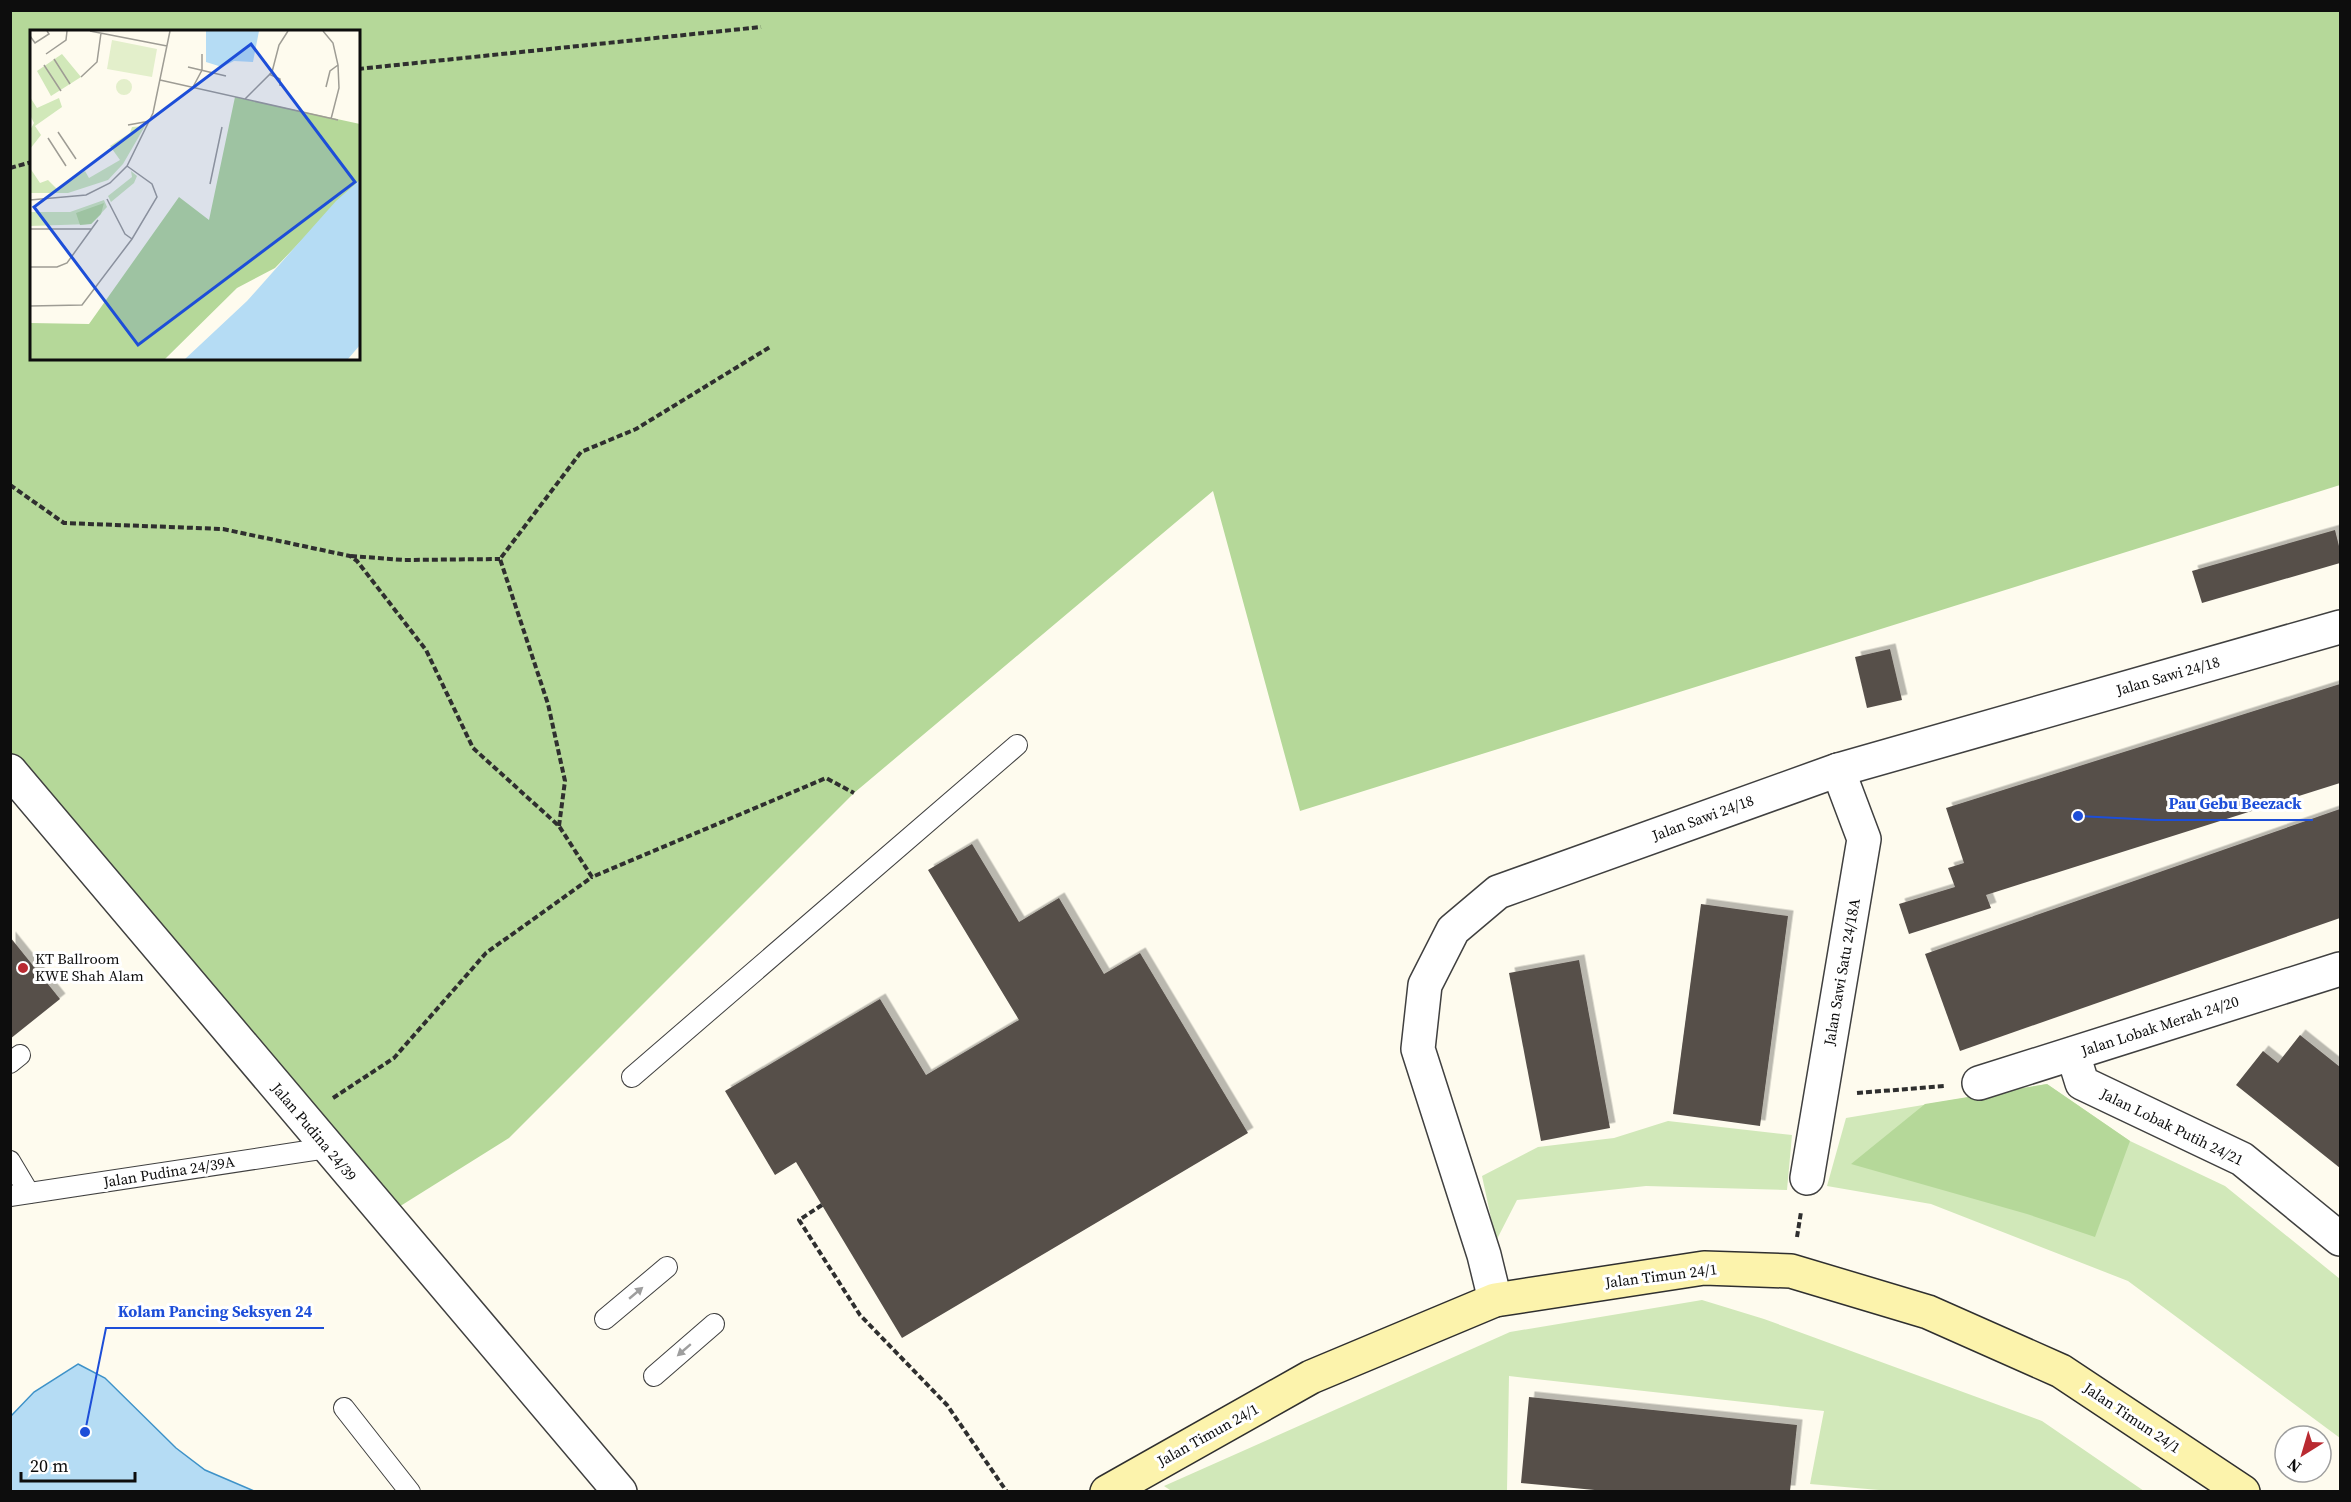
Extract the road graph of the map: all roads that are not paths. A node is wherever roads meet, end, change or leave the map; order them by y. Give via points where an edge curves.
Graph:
1 (2340, 627) edge
2 (1017, 745) dead end
3 (1838, 770) junction
4 (10, 771) edge
5 (2340, 969) edge
6 (2073, 1054) junction
7 (632, 1077) dead end
8 (1979, 1083) road end
9 (327, 1148) junction
10 (10, 1161) edge
11 (1806, 1178) road end
12 (20, 1195) edge
13 (2340, 1239) edge
14 (667, 1267) dead end
15 (1495, 1300) junction
16 (605, 1319) dead end
17 (714, 1324) dead end
18 (654, 1376) dead end
19 (344, 1408) dead end
20 (410, 1491) edge
21 (620, 1491) edge
22 (1107, 1491) edge
23 (2243, 1491) edge

1 - 3 street, Jalan Sawi 24/18
2 - 7 lane
3 - 11 street, Jalan Sawi Satu 24/18A via 1864,839
3 - 15 street, Jalan Sawi 24/18 via 1498,892 1453,930 1425,985 1418,1049
4 - 9 street, Jalan Pudina 24/39
5 - 6 street, Jalan Lobak Merah 24/20
6 - 8 street, Jalan Lobak Merah 24/20
6 - 13 street, Jalan Lobak Putih 24/21 via 2082,1083 2242,1159
9 - 12 lane, Jalan Pudina 24/39A
9 - 21 street, Jalan Pudina 24/39
10 - 12 lane
16 -> 14 lane
15 - 22 street, Jalan Timun 24/1 via 1311,1377
15 - 23 street, Jalan Timun 24/1 via 1704,1268 1791,1271 1928,1312 2061,1371
17 -> 18 lane
19 - 20 lane

